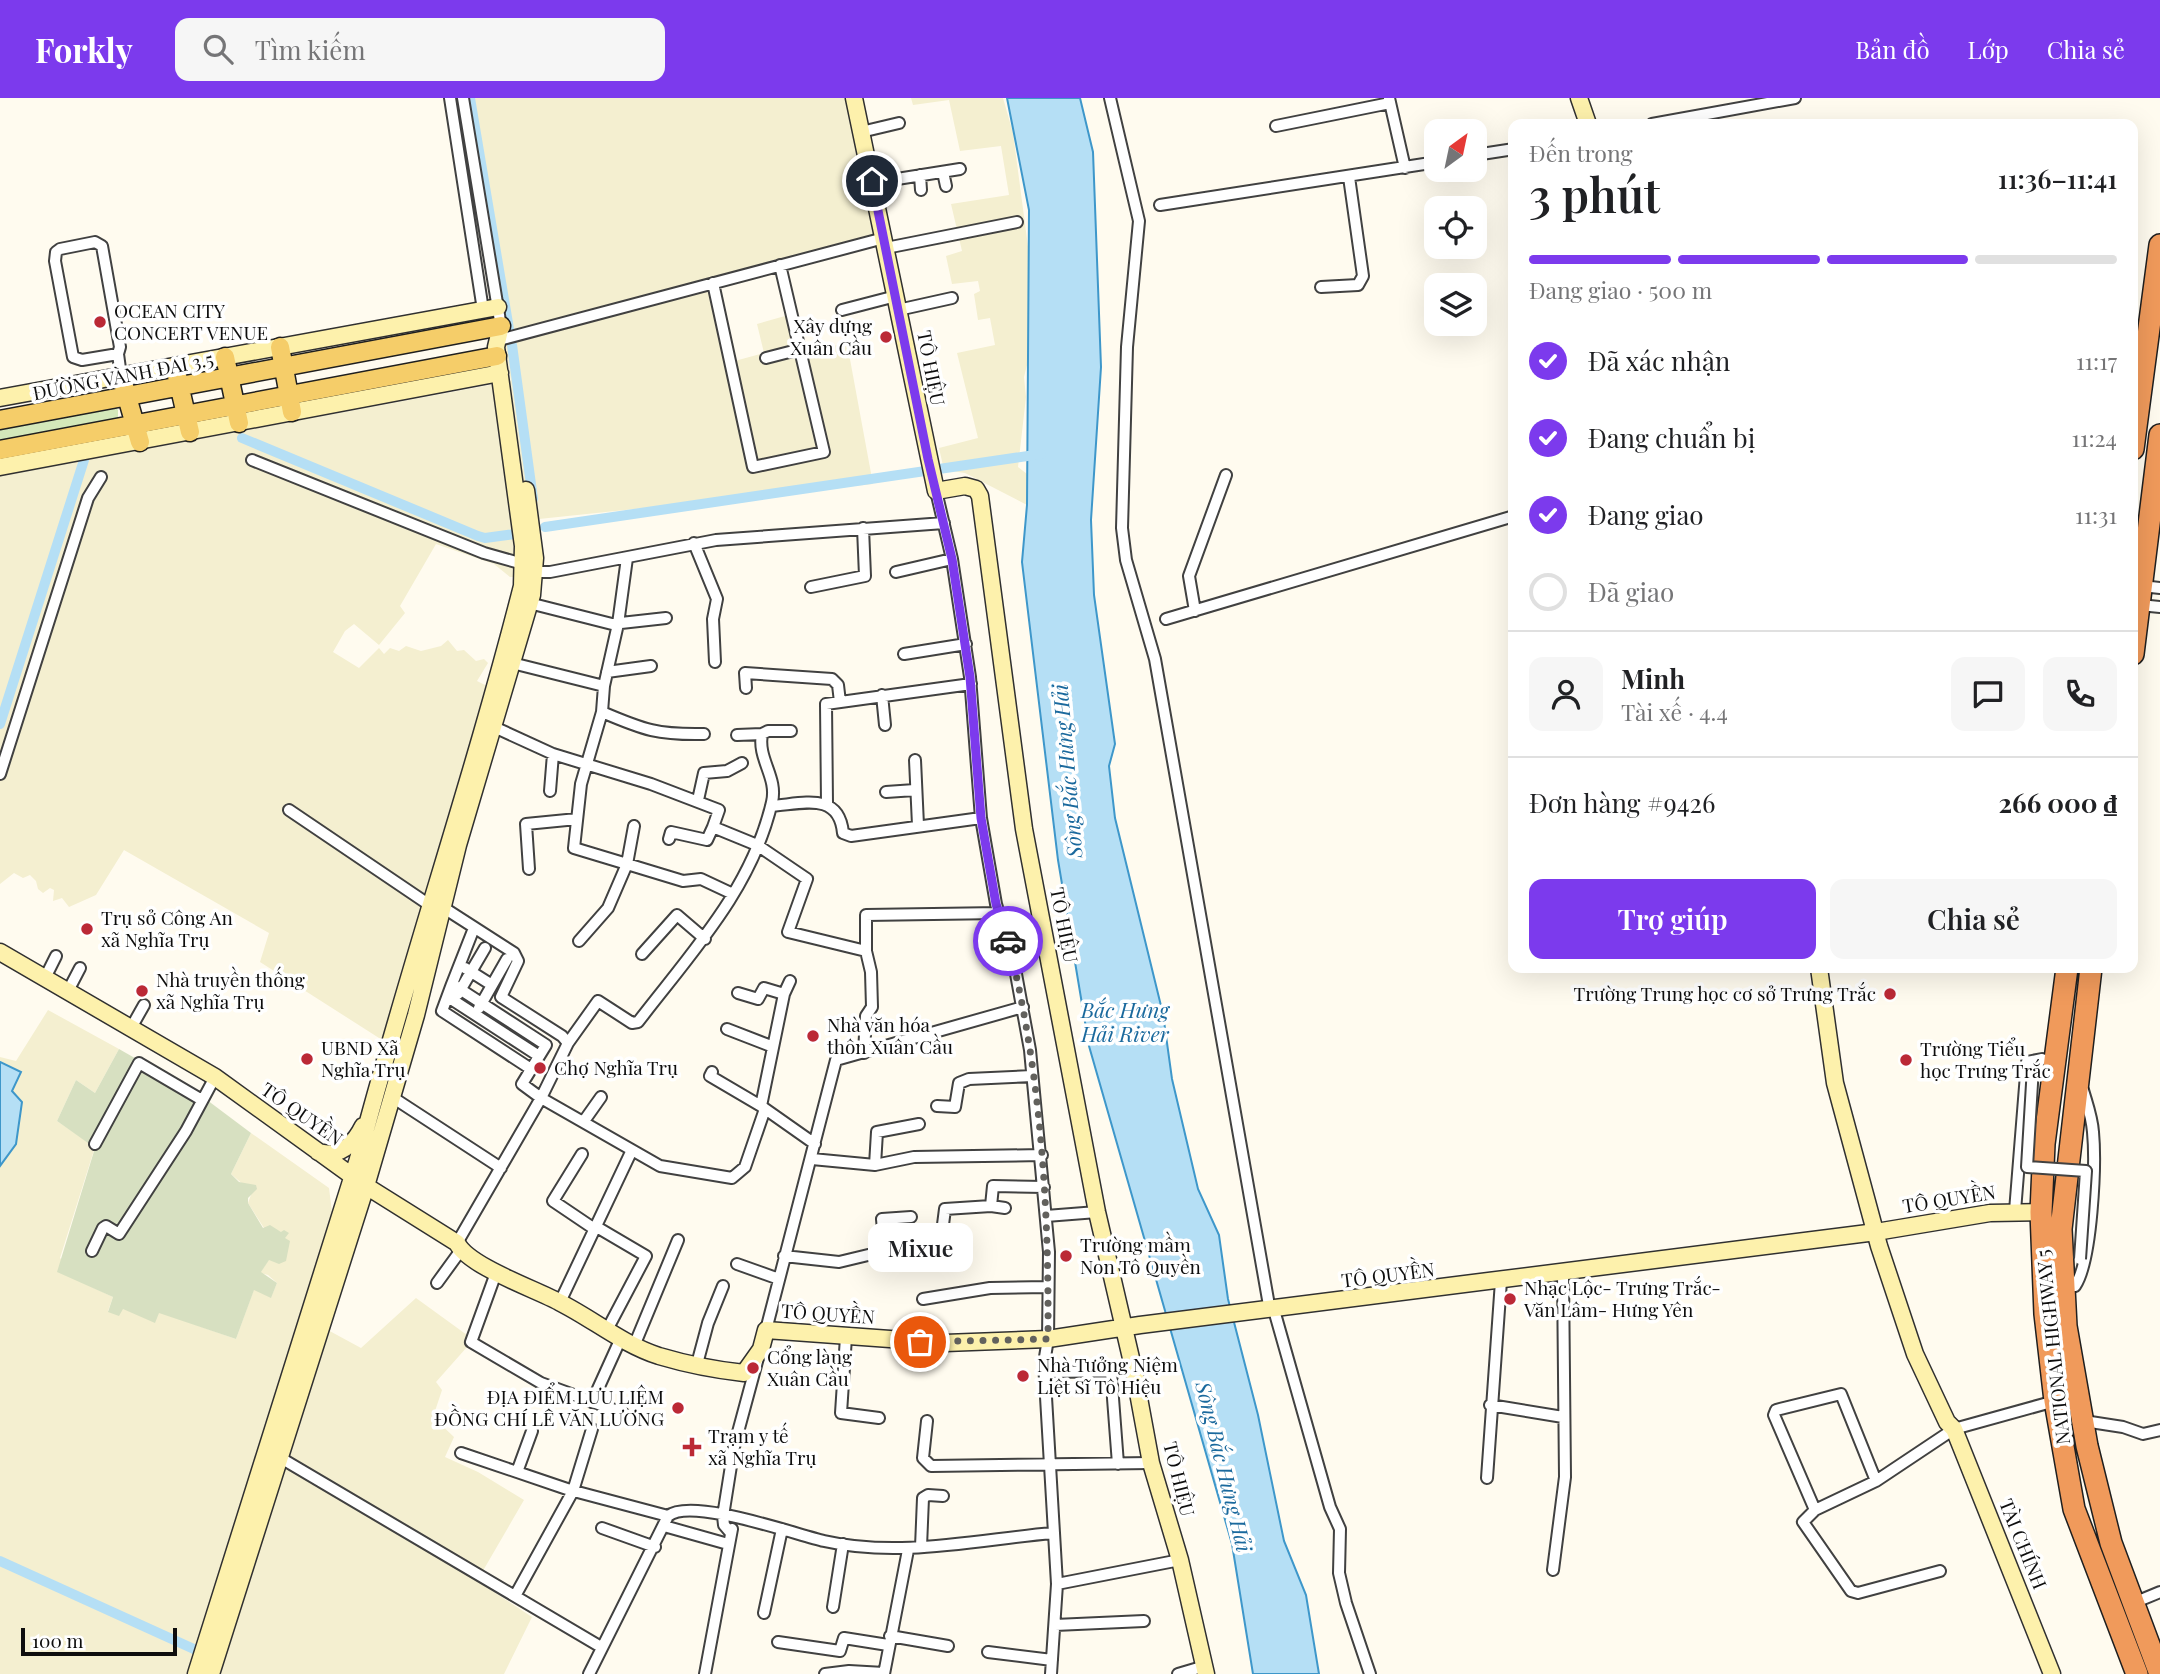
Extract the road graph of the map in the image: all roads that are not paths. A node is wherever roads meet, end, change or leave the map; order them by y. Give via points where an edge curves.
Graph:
1 (450, 98) edge
2 (463, 98) edge
3 (854, 98) edge
4 (1110, 98) edge
5 (1579, 98) edge
6 (1795, 98) edge
7 (1390, 101) edge
8 (1586, 119) edge
9 (1680, 119) edge
10 (898, 123) dead end
11 (1276, 126) dead end
12 (861, 132) junction
13 (1508, 150) edge
14 (1488, 153) edge
15 (1424, 164) edge
16 (1405, 168) junction
17 (961, 169) dead end
18 (943, 172) junction
19 (920, 175) junction
20 (1349, 177) junction
21 (872, 183) junction
22 (946, 186) dead end
23 (921, 190) dead end
24 (1160, 205) dead end
25 (1017, 222) dead end
26 (885, 243) junction
27 (2160, 245) edge
28 (780, 265) junction
29 (713, 283) junction
30 (1321, 288) dead end
31 (952, 298) dead end
32 (897, 303) junction
33 (490, 309) junction
34 (842, 310) dead end
35 (502, 332) junction
36 (280, 347) junction
37 (801, 349) junction
38 (118, 354) junction
39 (225, 358) junction
40 (766, 358) dead end
41 (498, 365) junction
42 (174, 367) junction
43 (284, 367) junction
44 (121, 376) junction
45 (229, 377) junction
46 (179, 387) junction
47 (2138, 392) edge
48 (289, 394) junction
49 (126, 397) junction
50 (0, 398) edge
51 (236, 404) junction
52 (292, 412) junction
53 (0, 420) edge
54 (239, 423) junction
55 (188, 424) junction
56 (138, 433) junction
57 (2160, 435) edge
58 (0, 450) edge
59 (252, 460) dead end
60 (0, 467) edge
61 (1226, 475) dead end
62 (101, 477) dead end
63 (934, 487) junction
64 (1508, 518) edge
65 (944, 523) junction
66 (863, 528) junction
67 (694, 543) junction
68 (627, 558) junction
69 (952, 559) junction
70 (527, 569) junction
71 (896, 572) dead end
72 (811, 587) dead end
73 (2151, 596) edge
74 (529, 603) junction
75 (1195, 611) junction
76 (666, 618) dead end
77 (1166, 619) dead end
78 (618, 624) junction
79 (2138, 638) edge
80 (965, 643) junction
81 (904, 654) dead end
82 (715, 662) dead end
83 (512, 663) junction
84 (651, 666) dead end
85 (607, 672) junction
86 (971, 684) junction
87 (604, 686) junction
88 (746, 688) dead end
89 (881, 695) junction
90 (840, 702) junction
91 (602, 712) junction
92 (886, 724) dead end
93 (488, 726) junction
94 (791, 730) dead end
95 (704, 734) dead end
96 (762, 734) junction
97 (737, 736) dead end
98 (553, 754) junction
99 (915, 760) dead end
100 (741, 763) dead end
101 (586, 765) junction
102 (0, 774) edge
103 (915, 790) junction
104 (550, 791) dead end
105 (886, 792) dead end
106 (698, 800) junction
107 (827, 803) junction
108 (771, 806) junction
109 (289, 810) dead end
110 (981, 818) junction
111 (577, 819) junction
112 (918, 825) junction
113 (634, 827) dead end
114 (713, 827) junction
115 (669, 839) dead end
116 (757, 845) junction
117 (627, 864) junction
118 (529, 869) dead end
119 (733, 894) junction
120 (435, 905) junction
121 (1000, 913) junction
122 (474, 928) junction
123 (705, 939) junction
124 (579, 941) dead end
125 (485, 948) dead end
126 (866, 951) junction
127 (0, 952) edge
128 (642, 954) dead end
129 (56, 956) dead end
130 (507, 959) dead end
131 (80, 968) dead end
132 (1820, 973) edge
133 (2066, 973) edge
134 (2090, 973) edge
135 (45, 978) junction
136 (461, 978) junction
137 (790, 981) dead end
138 (68, 991) junction
139 (738, 993) dead end
140 (487, 994) junction
141 (784, 994) junction
142 (501, 997) junction
143 (451, 999) junction
144 (144, 1005) dead end
145 (1023, 1007) junction
146 (497, 1013) junction
147 (475, 1014) junction
148 (490, 1024) junction
149 (515, 1025) junction
150 (131, 1028) junction
151 (727, 1029) dead end
152 (474, 1035) junction
153 (531, 1035) junction
154 (508, 1036) junction
155 (568, 1043) junction
156 (524, 1046) junction
157 (771, 1046) junction
158 (500, 1048) junction
159 (864, 1053) junction
160 (539, 1056) junction
161 (516, 1059) junction
162 (2044, 1060) junction
163 (531, 1069) junction
164 (712, 1072) dead end
165 (1032, 1076) junction
166 (2078, 1076) junction
167 (215, 1077) junction
168 (375, 1093) junction
169 (392, 1097) junction
170 (601, 1097) dead end
171 (541, 1098) junction
172 (202, 1100) junction
173 (937, 1106) dead end
174 (763, 1107) junction
175 (366, 1121) junction
176 (584, 1121) junction
177 (919, 1124) dead end
178 (95, 1144) dead end
179 (815, 1144) junction
180 (632, 1150) junction
181 (317, 1152) junction
182 (582, 1154) dead end
183 (1042, 1155) junction
184 (812, 1159) junction
185 (875, 1165) junction
186 (501, 1168) junction
187 (352, 1174) junction
188 (366, 1186) junction
189 (1044, 1187) junction
190 (991, 1206) junction
191 (1005, 1208) dead end
192 (1097, 1212) junction
193 (2015, 1212) junction
194 (2040, 1212) junction
195 (1046, 1216) junction
196 (911, 1217) dead end
197 (594, 1227) junction
198 (1876, 1232) junction
199 (678, 1240) dead end
200 (459, 1247) junction
201 (92, 1251) dead end
202 (885, 1251) junction
203 (784, 1256) junction
204 (737, 1264) dead end
205 (496, 1273) junction
206 (1563, 1274) junction
207 (779, 1279) junction
208 (1501, 1281) junction
209 (437, 1283) dead end
210 (723, 1286) dead end
211 (2075, 1286) junction
212 (1048, 1287) junction
213 (923, 1298) dead end
214 (560, 1302) junction
215 (1272, 1310) junction
216 (648, 1315) junction
217 (660, 1320) dead end
218 (2066, 1326) junction
219 (1123, 1327) junction
220 (766, 1331) junction
221 (846, 1337) junction
222 (620, 1338) junction
223 (1048, 1339) junction
224 (697, 1364) junction
225 (1111, 1371) junction
226 (1134, 1371) junction
227 (1045, 1372) junction
228 (749, 1374) junction
229 (2055, 1401) junction
230 (592, 1402) junction
231 (1490, 1405) junction
232 (623, 1413) dead end
233 (1563, 1416) junction
234 (879, 1418) dead end
235 (2084, 1421) junction
236 (927, 1422) dead end
237 (592, 1429) dead end
238 (1954, 1429) junction
239 (2160, 1430) edge
240 (532, 1431) dead end
241 (461, 1452) dead end
242 (272, 1454) junction
243 (1049, 1462) junction
244 (1151, 1463) junction
245 (1118, 1464) junction
246 (517, 1472) junction
247 (1487, 1478) dead end
248 (1876, 1481) junction
249 (573, 1491) junction
250 (943, 1496) dead end
251 (1815, 1510) junction
252 (723, 1516) junction
253 (739, 1517) junction
254 (666, 1521) junction
255 (602, 1528) dead end
256 (782, 1529) junction
257 (1052, 1533) junction
258 (729, 1538) junction
259 (843, 1544) junction
260 (655, 1546) junction
261 (921, 1548) junction
262 (908, 1550) junction
263 (1180, 1560) junction
264 (1553, 1570) dead end
265 (1940, 1571) dead end
266 (1057, 1584) junction
267 (2160, 1592) edge
268 (515, 1596) junction
269 (832, 1607) dead end
270 (2123, 1609) junction
271 (764, 1613) dead end
272 (1144, 1620) dead end
273 (1055, 1625) junction
274 (889, 1640) junction
275 (778, 1642) dead end
276 (947, 1646) dead end
277 (601, 1647) junction
278 (988, 1652) dead end
279 (1052, 1660) junction
280 (1205, 1670) edge
281 (196, 1674) edge
282 (211, 1674) edge
283 (589, 1674) edge
284 (705, 1674) edge
285 (825, 1674) edge
286 (884, 1674) edge
287 (1051, 1674) edge
288 (1178, 1674) edge
289 (1370, 1674) edge
290 (2052, 1674) edge
291 (2137, 1674) edge
292 (2160, 1674) edge

1 - 33 street
2 - 33 street
3 - 12 main road, TÔ HIỆU
4 - 215 street via 1139,221 1127,347 1122,503 1126,560 1155,659
5 - 8 main road
6 - 9 street
7 - 11 street
7 - 16 street
10 - 12 street
12 - 21 main road, TÔ HIỆU
13 - 14 street
15 - 16 street
16 - 20 street
17 - 18 street
18 - 19 street
18 - 22 street
19 - 21 street
19 - 23 street
20 - 24 street
20 - 30 street via 1363,276 1358,285
21 - 26 main road, TÔ HIỆU
25 - 26 street
26 - 28 street
26 - 32 main road, TÔ HIỆU
27 - 47 highway
28 - 29 street
28 - 37 street
29 - 35 street
29 - 37 street via 753,467 824,452
31 - 32 street
32 - 34 street
32 - 63 main road, TÔ HIỆU
33 - 35 street
33 - 36 main road
35 - 41 main road via 496,339
35 - 43 main road, ĐƯỜNG VÀNH ĐAI 3.5
35 - 70 main road via 530,520
36 - 39 main road
36 - 43 main road
37 - 40 street
38 - 38 street via 102,246 95,242 60,249 55,261 73,357 82,360
38 - 44 street
39 - 42 main road
39 - 45 main road
41 - 48 main road
41 - 52 main road
41 - 70 main road
42 - 44 main road
42 - 46 main road
43 - 45 main road, ĐƯỜNG VÀNH ĐAI 3.5
43 - 48 main road
44 - 49 main road
44 - 50 main road via 56,383
45 - 46 main road, ĐƯỜNG VÀNH ĐAI 3.5
45 - 51 main road
46 - 49 main road, ĐƯỜNG VÀNH ĐAI 3.5
46 - 55 main road
48 - 51 main road
48 - 52 main road
49 - 53 main road, ĐƯỜNG VÀNH ĐAI 3.5
49 - 56 main road
51 - 54 main road
51 - 55 main road
52 - 54 main road
54 - 55 main road
55 - 56 main road
56 - 58 main road
56 - 60 main road
57 - 73 highway
59 - 70 street
61 - 75 street via 1189,576
62 - 102 street via 88,498
63 - 65 street
63 - 192 main road, TÔ HIỆU via 965,486 976,489 980,496 1024,829
64 - 75 street
65 - 66 street
65 - 69 street
66 - 67 street
66 - 72 street via 865,576
67 - 68 street
67 - 82 street via 717,599
68 - 70 street via 550,572
68 - 78 street
69 - 71 street
69 - 80 street
70 - 74 main road
70 - 93 main road
73 - 79 highway
74 - 78 street
74 - 83 main road
75 - 77 street
76 - 78 street
78 - 85 street
80 - 81 street
80 - 86 street
83 - 87 street
83 - 93 main road
84 - 85 street
85 - 87 street
86 - 89 street
86 - 110 street
87 - 91 street
88 - 90 street via 745,673 832,679 838,685
89 - 90 street
89 - 92 street
90 - 107 street via 826,704
91 - 95 street via 643,730
91 - 101 street
93 - 98 street
93 - 120 main road
94 - 96 street
96 - 97 street
96 - 108 street via 761,754 772,782
98 - 101 street
98 - 104 street
99 - 103 street
100 - 106 street via 727,771 704,773
101 - 106 street
101 - 111 street
103 - 105 street
103 - 112 street
106 - 114 street via 719,810
107 - 108 street
107 - 112 street via 837,811 847,835
108 - 116 street
109 - 120 street
110 - 112 street
110 - 121 street
111 - 117 street via 574,848
111 - 118 street via 520,824
113 - 117 street
114 - 115 street via 707,840 671,832
114 - 116 street
116 - 119 street
116 - 126 street via 807,879 788,932
117 - 119 street via 683,881 701,879
117 - 124 street via 608,908
119 - 123 street
120 - 122 street
120 - 168 main road
120 - 169 main road
121 - 126 street via 866,915
121 - 145 street
122 - 136 street
122 - 142 street via 518,961
123 - 128 street via 677,915
123 - 155 street via 638,1022 632,1023 598,1001
125 - 136 street
126 - 159 street via 872,999
127 - 135 main road, TÔ QUYỀN
129 - 135 street
130 - 140 street
131 - 138 street
132 - 198 main road, TÀI CHÍNH via 1835,1083
133 - 162 highway, NATIONAL HIGHWAY 5
134 - 166 highway, NATIONAL HIGHWAY 5
135 - 138 main road, TÔ QUYỀN
136 - 140 street
136 - 140 street
136 - 143 street
137 - 141 street
138 - 150 main road, TÔ QUYỀN
139 - 141 street via 758,999 764,988
140 - 146 street
140 - 147 street
141 - 157 street
142 - 146 street
142 - 155 street
143 - 147 street
143 - 152 street via 442,1011 444,1018
144 - 150 street
145 - 159 street
145 - 165 street
146 - 148 street
146 - 149 street
147 - 148 street
147 - 152 street
148 - 152 street
148 - 154 street
149 - 153 street
149 - 154 street
150 - 167 main road, TÔ QUYỀN
151 - 157 street
152 - 158 street
153 - 156 street
153 - 160 street via 546,1045
154 - 156 street
154 - 158 street
155 - 171 street
156 - 160 street
156 - 161 street
157 - 174 street
158 - 161 street
159 - 179 street via 836,1060
160 - 163 street
161 - 163 street
162 - 193 street via 2026,1062
162 - 194 highway, NATIONAL HIGHWAY 5
162 - 211 street, bridge via 2027,1167 2086,1171
163 - 171 street via 522,1084
164 - 174 street via 710,1076
165 - 173 street via 969,1079 959,1083 955,1107
165 - 183 street
166 - 211 street via 2091,1116 2094,1149 2087,1258
166 - 218 highway, NATIONAL HIGHWAY 5 via 2062,1229
167 - 172 street
167 - 181 main road, TÔ QUYỀN
168 - 169 main road
168 - 175 main road
169 - 186 street
169 - 188 main road
170 - 176 street
171 - 176 street
171 - 186 street
172 - 178 street via 139,1063
172 - 201 street via 119,1234 106,1226
174 - 179 street
174 - 180 street via 745,1167 732,1178 660,1166
175 - 181 main road via 347,1147 334,1154
175 - 187 main road
176 - 180 street
177 - 185 street via 877,1132
179 - 184 street
180 - 197 street
181 - 187 main road, TÔ QUYỀN
182 - 197 street via 551,1204
183 - 185 street via 914,1157
183 - 189 street
184 - 185 street
184 - 203 street
186 - 200 street
187 - 188 main road, TÔ QUYỀN
187 - 242 main road
188 - 200 main road, TÔ QUYỀN
188 - 242 main road
189 - 190 street via 993,1186
189 - 195 street
190 - 191 street
190 - 202 street via 945,1209 938,1252
192 - 195 street
192 - 219 main road, TÔ HIỆU
193 - 194 main road, TÔ QUYỀN
193 - 198 main road, TÔ QUYỀN
194 - 229 highway, NATIONAL HIGHWAY 5
195 - 212 street
196 - 202 street via 883,1219
197 - 214 street
197 - 222 street via 646,1256
198 - 206 main road, TÔ QUYỀN
198 - 238 main road, TÀI CHÍNH via 1915,1354
199 - 216 street
200 - 205 main road, TÔ QUYỀN
200 - 209 street
202 - 203 street via 839,1262
203 - 207 street
204 - 207 street
205 - 214 main road, TÔ QUYỀN
205 - 230 street via 471,1342 541,1382
206 - 208 main road, TÔ QUYỀN
206 - 233 street
207 - 220 street
208 - 215 main road, TÔ QUYỀN
208 - 231 street
210 - 224 street
211 - 218 street
212 - 213 street via 990,1288
212 - 223 street
214 - 222 main road, TÔ QUYỀN
215 - 219 main road, TÔ QUYỀN
215 - 289 street via 1340,1529 1339,1573
216 - 217 street
216 - 222 street
218 - 235 highway, NATIONAL HIGHWAY 5
219 - 223 main road, TÔ QUYỀN
219 - 226 main road, TÔ HIỆU
220 - 221 main road, TÔ QUYỀN
220 - 228 main road, TÔ QUYỀN
221 - 223 main road, TÔ QUYỀN via 945,1343
221 - 234 street via 841,1413
222 - 224 main road, TÔ QUYỀN
222 - 230 street
223 - 227 street
224 - 228 main road, TÔ QUYỀN
225 - 226 street
225 - 227 street
225 - 245 street
226 - 244 main road, TÔ HIỆU
227 - 243 street
228 - 252 street
229 - 238 street
229 - 270 highway, NATIONAL HIGHWAY 5 via 2074,1508
230 - 232 street
231 - 233 street
231 - 247 street
233 - 264 street via 1564,1503
235 - 239 street via 2143,1434
235 - 270 highway, NATIONAL HIGHWAY 5
236 - 243 street via 923,1458 930,1466
237 - 249 street
238 - 248 street
238 - 290 main road, TÀI CHÍNH
240 - 246 street
241 - 246 street
242 - 268 street
242 - 281 main road
242 - 282 main road
243 - 245 street
243 - 257 street
244 - 245 street
244 - 263 main road, TÔ HIỆU
246 - 249 street
248 - 251 street
248 - 251 street via 1841,1394 1776,1410 1774,1415
249 - 254 street
249 - 268 street
250 - 261 street via 923,1498
251 - 265 street via 1805,1518 1804,1526 1852,1591
252 - 253 street
252 - 254 street via 687,1509
252 - 258 street
253 - 256 street
253 - 258 street
254 - 258 street
254 - 260 street
255 - 260 street
256 - 259 street
256 - 271 street
257 - 261 street
257 - 266 street
258 - 284 street
259 - 262 street
259 - 269 street
260 - 277 street
261 - 262 street
262 - 274 street
263 - 266 street
263 - 280 main road, TÔ HIỆU
266 - 273 street
267 - 270 street
268 - 277 street
270 - 291 highway, NATIONAL HIGHWAY 5
270 - 292 highway, NATIONAL HIGHWAY 5
272 - 273 street
273 - 279 street
274 - 275 street via 844,1638 840,1651
274 - 276 street
274 - 286 street
277 - 283 street
278 - 279 street
279 - 287 street
280 - 288 street
285 - 286 street

